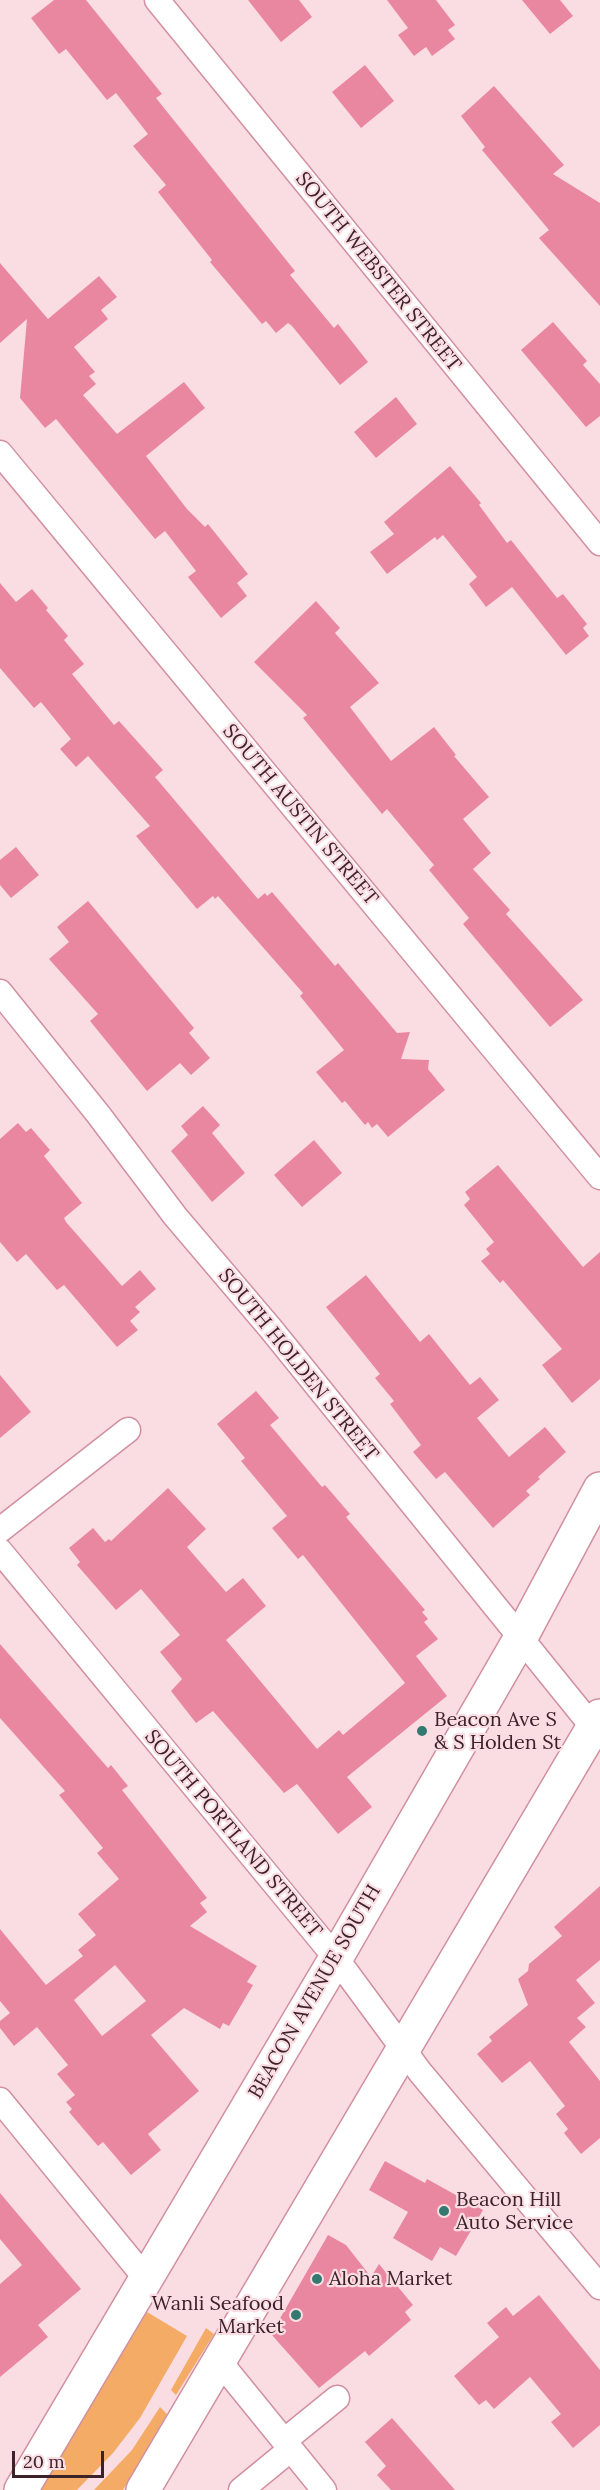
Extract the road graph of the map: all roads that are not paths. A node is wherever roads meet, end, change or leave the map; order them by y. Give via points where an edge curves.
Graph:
1 (157, 0) edge
2 (0, 453) edge
3 (600, 543) edge
4 (0, 992) edge
5 (600, 1177) edge
6 (128, 1430) dead end
7 (600, 1489) edge
8 (0, 1530) edge
9 (0, 1551) edge
10 (520, 1639) junction
11 (598, 1727) edge
12 (336, 1958) junction
13 (403, 2049) junction
14 (0, 2100) edge
15 (147, 2280) junction
16 (600, 2287) edge
17 (220, 2362) junction
18 (337, 2397) dead end
19 (287, 2445) junction
20 (21, 2490) edge
21 (143, 2490) edge
22 (241, 2490) edge
23 (324, 2490) edge

1 - 3 street, SOUTH WEBSTER STREET
2 - 5 street, SOUTH AUSTIN STREET
4 - 10 street, SOUTH HOLDEN STREET via 175,1216
6 - 8 street
7 - 10 main road, BEACON AVENUE SOUTH
9 - 12 street, SOUTH PORTLAND STREET
10 - 11 street, SOUTH HOLDEN STREET
10 - 12 main road, BEACON AVENUE SOUTH
11 - 13 main road
12 - 13 street, SOUTH PORTLAND STREET
12 - 15 main road, BEACON AVENUE SOUTH
13 - 16 street, SOUTH PORTLAND STREET
13 - 17 main road
14 - 15 street
15 - 20 main road, BEACON AVENUE SOUTH
17 - 19 street
17 - 21 main road
18 - 19 street
19 - 22 street
19 - 23 street

